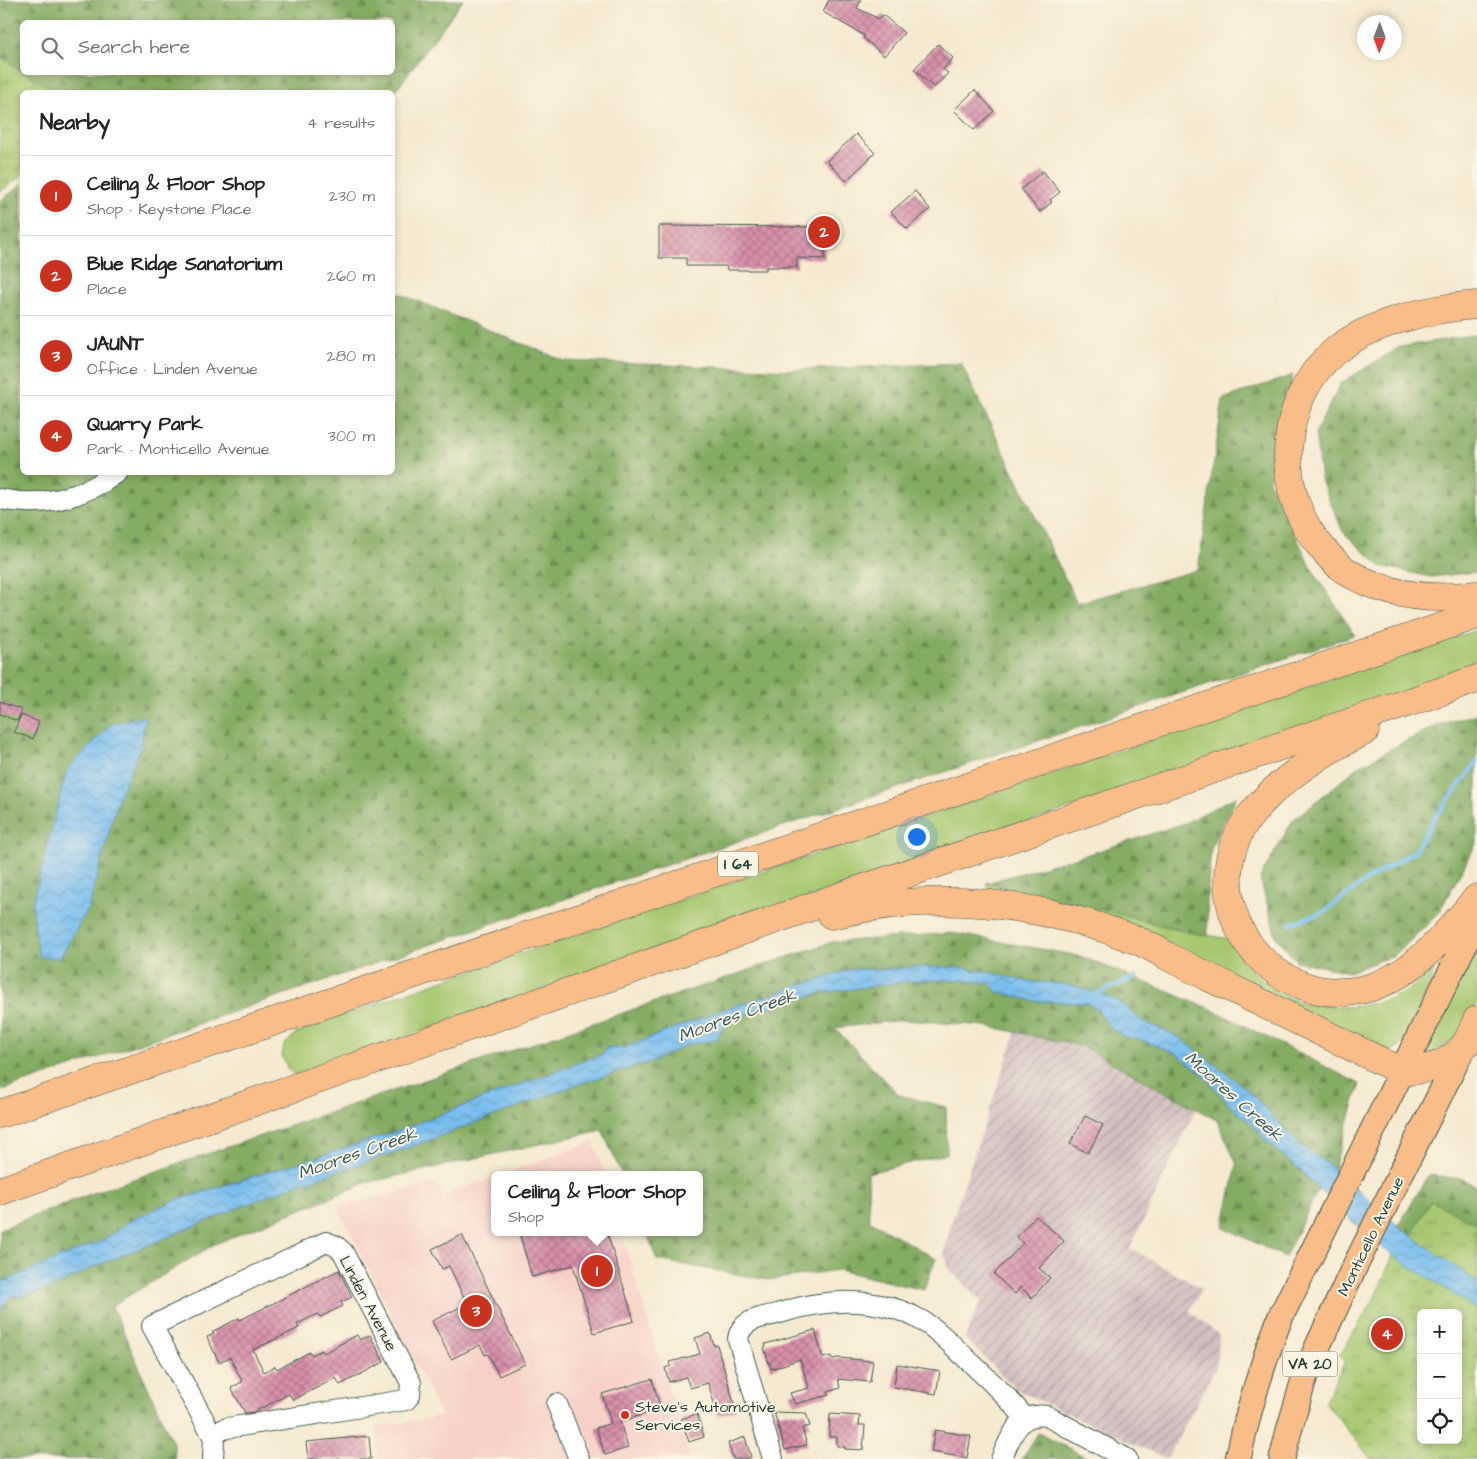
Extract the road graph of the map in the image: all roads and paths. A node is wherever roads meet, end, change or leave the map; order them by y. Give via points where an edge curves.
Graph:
1 (1477, 305) edge
2 (113, 475) edge
3 (0, 500) edge
4 (1477, 595) edge
5 (1477, 615) edge
6 (1471, 681) edge
7 (1477, 898) edge
8 (1477, 919) edge
9 (590, 983) junction
10 (1477, 1020) edge
11 (1464, 1046) junction
12 (1401, 1072) junction
13 (0, 1114) edge
14 (0, 1190) edge
15 (557, 1404) dead end
16 (1025, 1418) junction
17 (214, 1438) junction
18 (213, 1459) edge
19 (579, 1459) edge
20 (773, 1459) edge
21 (1001, 1459) edge
22 (1127, 1459) edge
23 (1238, 1459) edge
24 (1282, 1459) edge

1 - 4 highway via 1390,322 1335,352 1307,383 1292,418 1288,473 1296,506 1313,538 1341,567 1368,583 1404,594 1428,597
2 - 3 street via 87,491 65,499 41,502
5 - 13 highway, I 64
6 - 7 highway via 1349,739 1288,777 1238,834 1230,861 1229,890 1233,913 1242,935 1267,966 1301,986 1332,992 1375,985 1396,975 1436,945
6 - 9 highway
8 - 12 main road, VA 20
9 - 12 highway via 858,908 917,902 999,905 1077,921 1137,940
9 - 14 highway
10 - 11 highway, Monticello Avenue / VA 20
11 - 12 highway via 1437,1066
11 - 24 main road, Monticello Avenue / VA 20 via 1351,1274 1305,1376
12 - 23 main road, VA 20 via 1280,1318 1262,1364
15 - 19 street
16 - 20 street via 933,1328 917,1318 874,1303 827,1302 757,1320 744,1325 740,1331 738,1339
16 - 21 street via 1019,1423
16 - 22 street via 1037,1414 1047,1416
17 - 17 street, Linden Avenue via 227,1428 406,1400 410,1395 411,1383 343,1252 336,1246 326,1242 152,1326
17 - 18 street

